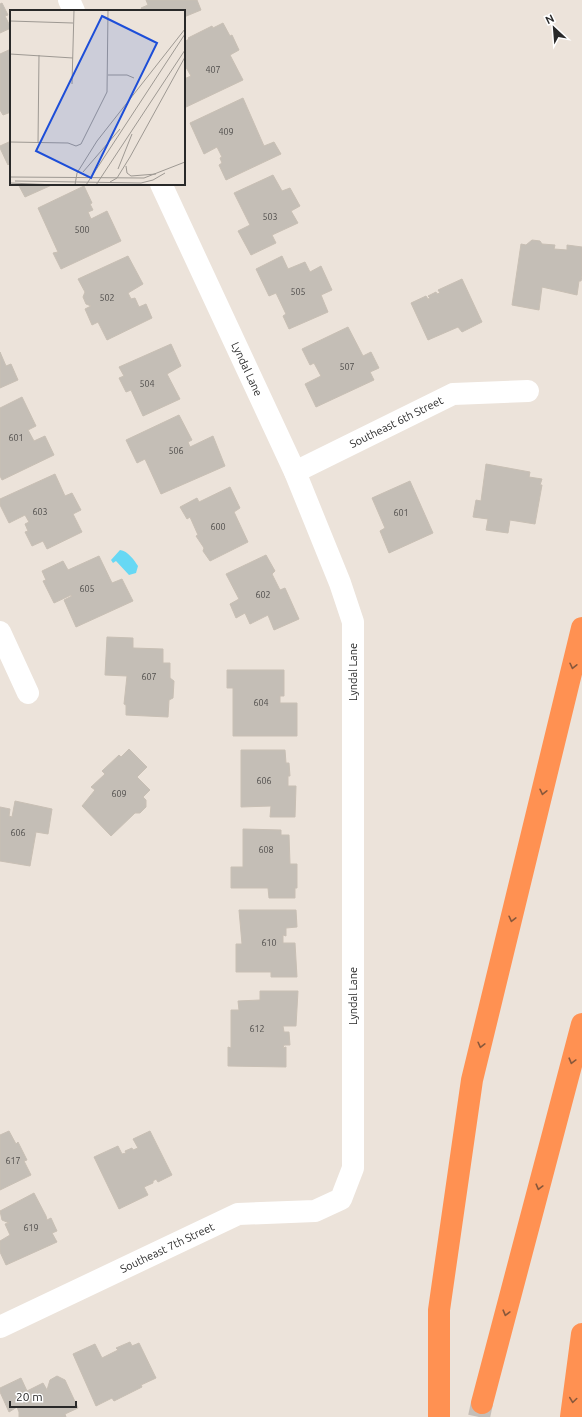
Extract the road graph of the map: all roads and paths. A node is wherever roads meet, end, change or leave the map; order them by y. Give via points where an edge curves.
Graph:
1 (69, 0) edge
2 (74, 10) edge
3 (161, 185) edge
4 (528, 391) dead end
5 (295, 472) junction
6 (582, 628) edge
7 (0, 632) edge
8 (28, 693) dead end
9 (582, 1024) edge
10 (342, 1198) joint
11 (0, 1327) edge
12 (582, 1334) edge
13 (482, 1403) tunnel mouth
14 (439, 1417) edge
15 (571, 1417) edge

1 - 2 street
3 - 5 street, Lyndal Lane
4 - 5 street, Southeast 6th Street via 453,394
5 - 10 street, Lyndal Lane via 340,582 353,622 353,1168
6 -> 14 highway via 472,1080 439,1310
7 - 8 street
9 -> 13 highway
10 - 11 street, Southeast 7th Street via 316,1211 238,1214
12 -> 15 highway

